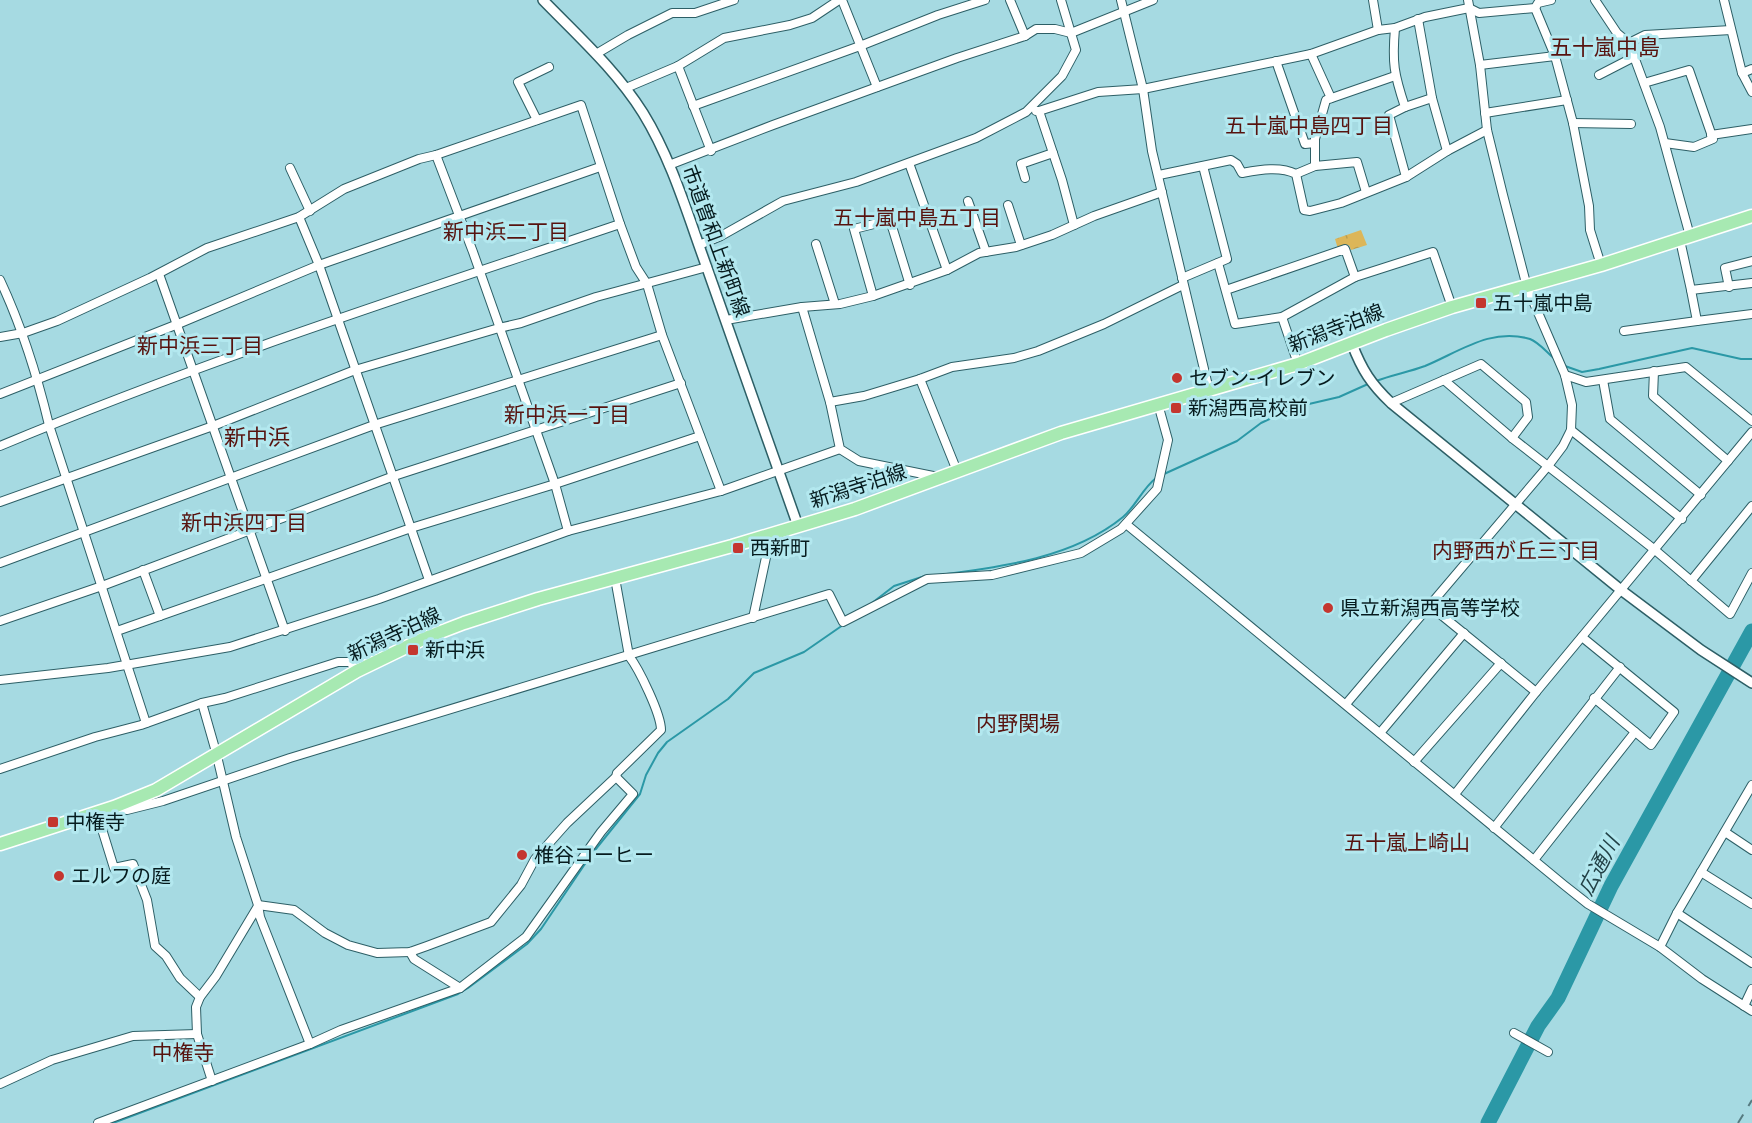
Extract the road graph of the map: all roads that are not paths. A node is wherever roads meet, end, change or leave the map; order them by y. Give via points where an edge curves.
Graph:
1 (543, 0) edge
2 (734, 0) edge
3 (841, 0) edge
4 (985, 0) edge
5 (1010, 0) edge
6 (1060, 0) edge
7 (1121, 0) edge
8 (1154, 0) edge
9 (1373, 0) edge
10 (1551, 0) edge
11 (1595, 0) edge
12 (1724, 0) edge
13 (1468, 4) edge
14 (1537, 4) edge
15 (1124, 10) junction
16 (1418, 18) junction
17 (1395, 28) junction
18 (1378, 30) junction
19 (1731, 30) junction
20 (1071, 33) junction
21 (1025, 36) junction
22 (1629, 43) junction
23 (860, 46) junction
24 (596, 54) junction
25 (1311, 54) junction
26 (1555, 56) junction
27 (1634, 57) junction
28 (1276, 61) junction
29 (1480, 65) junction
30 (678, 66) junction
31 (549, 67) dead end
32 (1752, 69) edge
33 (1742, 73) junction
34 (1599, 75) dead end
35 (1395, 76) junction
36 (1644, 83) junction
37 (878, 87) junction
38 (626, 88) junction
39 (1143, 89) junction
40 (1752, 92) edge
41 (1331, 98) junction
42 (1432, 98) junction
43 (1567, 100) junction
44 (693, 106) junction
45 (1405, 107) junction
46 (1039, 111) junction
47 (1026, 112) junction
48 (1485, 113) junction
49 (537, 120) junction
50 (1573, 123) junction
51 (1631, 124) dead end
52 (1752, 129) edge
53 (1487, 130) junction
54 (1711, 135) junction
55 (1315, 143) junction
56 (1665, 143) junction
57 (711, 151) junction
58 (1447, 151) junction
59 (1053, 153) junction
60 (436, 155) junction
61 (909, 164) junction
62 (669, 165) junction
63 (1203, 166) junction
64 (1315, 166) junction
65 (600, 167) junction
66 (290, 168) dead end
67 (1296, 174) junction
68 (1159, 175) junction
69 (1406, 177) junction
70 (1025, 178) dead end
71 (1162, 192) junction
72 (1366, 192) junction
73 (968, 201) dead end
74 (1008, 205) dead end
75 (310, 211) junction
76 (459, 216) junction
77 (1752, 216) edge
78 (299, 217) junction
79 (620, 224) junction
80 (1074, 225) junction
81 (1685, 238) junction
82 (816, 244) dead end
83 (699, 245) junction
84 (1021, 245) junction
85 (986, 252) junction
86 (1752, 261) edge
87 (1218, 263) junction
88 (319, 265) junction
89 (1600, 265) junction
90 (706, 267) junction
91 (947, 270) junction
92 (480, 271) junction
93 (159, 274) junction
94 (1355, 277) junction
95 (0, 280) edge
96 (1183, 281) junction
97 (1752, 283) edge
98 (647, 284) junction
99 (910, 285) junction
100 (1527, 286) junction
101 (1729, 287) junction
102 (1226, 290) junction
103 (1691, 290) junction
104 (873, 296) junction
105 (835, 304) junction
106 (802, 307) junction
107 (1452, 307) junction
108 (1752, 314) edge
109 (1282, 317) junction
110 (337, 318) junction
111 (726, 320) junction
112 (1697, 321) junction
113 (178, 324) junction
114 (499, 328) junction
115 (1623, 331) dead end
116 (23, 333) junction
117 (662, 335) junction
118 (0, 337) edge
119 (1352, 344) junction
120 (1298, 364) junction
121 (355, 370) junction
122 (194, 371) junction
123 (1654, 371) junction
124 (1565, 375) junction
125 (37, 378) junction
126 (920, 379) junction
127 (518, 380) junction
128 (1444, 380) junction
129 (1603, 380) junction
130 (681, 383) junction
131 (1209, 390) junction
132 (0, 394) edge
133 (830, 402) junction
134 (1391, 403) junction
135 (1158, 404) junction
136 (1752, 421) edge
137 (49, 425) junction
138 (374, 425) junction
139 (213, 426) junction
140 (535, 430) junction
141 (1571, 430) junction
142 (1752, 432) edge
143 (700, 436) junction
144 (1512, 438) junction
145 (0, 446) edge
146 (840, 449) junction
147 (1728, 461) junction
148 (1548, 466) junction
149 (778, 470) junction
150 (957, 471) junction
151 (394, 476) junction
152 (66, 478) junction
153 (940, 478) junction
154 (231, 479) junction
155 (555, 484) junction
156 (720, 491) junction
157 (1701, 495) junction
158 (0, 502) edge
159 (1516, 503) junction
160 (1752, 506) edge
161 (1682, 519) junction
162 (1126, 524) junction
163 (798, 526) junction
164 (411, 528) junction
165 (250, 529) junction
166 (568, 531) junction
167 (84, 532) junction
168 (771, 534) junction
169 (1655, 550) junction
170 (0, 563) edge
171 (143, 570) junction
172 (1752, 573) edge
173 (267, 578) junction
174 (615, 578) junction
175 (429, 580) junction
176 (1691, 581) junction
177 (102, 586) junction
178 (1621, 590) junction
179 (1429, 605) junction
180 (160, 616) junction
181 (753, 618) junction
182 (0, 621) edge
183 (285, 631) junction
184 (117, 632) junction
185 (1464, 633) junction
186 (1582, 637) junction
187 (629, 656) junction
188 (1501, 663) junction
189 (128, 665) junction
190 (1620, 668) junction
191 (357, 671) junction
192 (0, 680) edge
193 (1752, 683) edge
194 (1536, 692) junction
195 (1594, 698) junction
196 (202, 703) junction
197 (1346, 704) junction
198 (146, 723) junction
199 (1635, 732) junction
200 (1380, 733) junction
201 (216, 753) junction
202 (1414, 762) junction
203 (0, 769) edge
204 (616, 777) junction
205 (223, 781) junction
206 (1752, 785) edge
207 (1455, 794) junction
208 (1749, 795) edge
209 (114, 807) junction
210 (97, 813) junction
211 (1494, 828) junction
212 (1725, 832) junction
213 (0, 843) edge
214 (1752, 850) edge
215 (1534, 860) junction
216 (1701, 872) junction
217 (1752, 904) edge
218 (258, 905) junction
219 (1677, 913) junction
220 (1660, 947) junction
221 (410, 952) junction
222 (1752, 963) edge
223 (460, 988) junction
224 (1752, 989) edge
225 (200, 997) junction
226 (1744, 1006) junction
227 (1752, 1011) edge
228 (197, 1034) junction
229 (1517, 1035) dead end
230 (310, 1044) junction
231 (1548, 1052) dead end
232 (212, 1080) junction
233 (0, 1084) edge
234 (98, 1123) edge

1 - 24 street, 市道曽和上新町線
2 - 24 street via 695,13 672,14
3 - 23 street
3 - 30 street via 812,18 724,38
4 - 23 street
5 - 21 street
6 - 20 street
7 - 15 street
8 - 15 street
9 - 18 street
10 - 14 street
11 - 22 street via 1617,33
12 - 19 street
13 - 14 street via 1479,13
13 - 16 street
13 - 29 street
14 - 26 street
15 - 20 street
15 - 39 street
16 - 17 street
16 - 42 street
17 - 18 street
17 - 35 street
18 - 25 street
19 - 22 street via 1645,35
19 - 33 street
20 - 21 street via 1036,29
20 - 47 street via 1076,50 1062,76
21 - 37 street
22 - 27 street
23 - 37 street
23 - 44 street
24 - 38 street, 市道曽和上新町線
25 - 28 street
25 - 41 street
26 - 29 street
26 - 43 street
27 - 34 street
27 - 36 street
28 - 39 street
28 - 55 street via 1305,144
29 - 48 street
30 - 38 street
30 - 44 street
31 - 49 street via 518,82
32 - 33 street
33 - 40 street
35 - 41 street
35 - 45 street
36 - 54 street via 1689,70
36 - 56 street
37 - 57 street
38 - 62 street, 市道曽和上新町線
39 - 46 street via 1098,92
39 - 68 street
41 - 55 street via 1326,100
42 - 45 street
42 - 58 street
43 - 48 street
43 - 50 street
44 - 57 street
45 - 69 street via 1389,115
46 - 47 street
46 - 59 street
47 - 61 street via 976,138
48 - 53 street
49 - 60 street
49 - 65 street via 580,105
50 - 51 street
50 - 89 street via 1590,230
52 - 54 street
53 - 58 street
53 - 100 street
54 - 56 street via 1713,139 1694,147
55 - 64 street
56 - 81 street
57 - 62 street
58 - 69 street
59 - 70 street via 1021,164
59 - 80 street
60 - 75 street via 344,189
60 - 76 street
61 - 83 street via 783,201
61 - 91 street
62 - 83 street, 市道曽和上新町線
63 - 67 street via 1231,160 1242,173 1277,170
63 - 68 street
63 - 87 street via 1227,259
64 - 67 street
64 - 72 street via 1357,162
65 - 76 street
65 - 79 street
66 - 75 street
67 - 72 street via 1304,210 1310,212
68 - 71 street
69 - 72 street
71 - 80 street
71 - 96 street
73 - 85 street
74 - 84 street
75 - 78 street
76 - 88 street
76 - 92 street
77 - 81 main road, 新潟寺泊線
78 - 88 street
78 - 93 street via 207,248
79 - 92 street
79 - 98 street via 636,267
80 - 84 street
81 - 89 main road, 新潟寺泊線
81 - 103 street
82 - 105 street
83 - 90 street, 市道曽和上新町線
84 - 85 street
85 - 91 street
86 - 101 street via 1725,268
87 - 96 street
87 - 102 street
88 - 110 street
88 - 113 street
89 - 100 main road, 新潟寺泊線
90 - 98 street
90 - 111 street, 市道曽和上新町線
91 - 99 street
92 - 110 street
92 - 114 street
93 - 113 street
93 - 116 street
94 - 102 street via 1345,249
94 - 107 street via 1433,252
94 - 109 street
95 - 116 street
96 - 126 street via 1104,324 1038,351 952,367
96 - 131 street
97 - 101 street
98 - 114 street
98 - 117 street
99 - 104 street
99 - 104 street via 890,220 855,229
100 - 107 main road, 新潟寺泊線
100 - 124 street
101 - 103 street
102 - 109 street via 1235,324
103 - 112 street
104 - 105 street
105 - 106 street
106 - 111 street
106 - 133 street
107 - 119 main road, 新潟寺泊線
108 - 112 street
109 - 120 street
110 - 121 street
110 - 122 street
111 - 149 street, 市道曽和上新町線
112 - 115 street
113 - 122 street
113 - 125 street
114 - 121 street
114 - 127 street
116 - 118 street
116 - 125 street
117 - 127 street
117 - 130 street
119 - 120 main road, 新潟寺泊線
119 - 134 street via 1368,379
120 - 131 main road, 新潟寺泊線
121 - 138 street
121 - 139 street
122 - 137 street
122 - 139 street
123 - 129 street
123 - 136 street via 1686,368
123 - 147 street via 1653,396
124 - 129 street via 1586,382
124 - 141 street via 1572,405
125 - 132 street
125 - 137 street
126 - 133 street
126 - 150 street
127 - 138 street
127 - 140 street
128 - 134 street
128 - 144 street
128 - 144 street via 1481,364 1526,402 1528,417
129 - 157 street via 1610,419
130 - 140 street
130 - 143 street
131 - 135 main road, 新潟寺泊線
133 - 146 street
134 - 159 street
135 - 150 main road, 新潟寺泊線 via 1061,433
135 - 162 street via 1168,440 1157,489
137 - 145 street
137 - 152 street
138 - 151 street
138 - 154 street
139 - 152 street
139 - 154 street
140 - 151 street
140 - 155 street
141 - 148 street
141 - 161 street
142 - 147 street
143 - 155 street
143 - 156 street
144 - 148 street
146 - 149 street
146 - 153 street via 859,461
147 - 157 street
148 - 159 street
148 - 169 street
149 - 156 street
149 - 163 street, 市道曽和上新町線
150 - 153 main road, 新潟寺泊線
151 - 164 street
151 - 165 street
152 - 158 street
152 - 167 street
153 - 163 main road, 新潟寺泊線
154 - 165 street
154 - 167 street
155 - 164 street
155 - 166 street
156 - 166 street
157 - 161 street
159 - 178 street
159 - 179 street
160 - 176 street
161 - 169 street
162 - 181 street via 1081,554 992,575 927,579 843,622 830,594
162 - 197 street
163 - 168 main road, 新潟寺泊線
164 - 173 street
164 - 175 street
165 - 171 street
165 - 173 street
166 - 175 street
167 - 170 street
167 - 177 street
168 - 174 main road, 新潟寺泊線
168 - 181 street
169 - 176 street
169 - 178 street
171 - 177 street
171 - 180 street
172 - 176 street via 1730,614
173 - 180 street
173 - 183 street
174 - 187 street
174 - 191 main road, 新潟寺泊線 via 464,623
175 - 183 street
177 - 182 street
177 - 184 street
178 - 186 street
178 - 193 street
179 - 185 street
179 - 197 street
180 - 184 street
181 - 187 street
183 - 189 street via 230,647
184 - 189 street
185 - 188 street
185 - 200 street
186 - 190 street
186 - 194 street
187 - 204 street via 651,698 661,730
187 - 205 street
188 - 194 street
188 - 202 street
189 - 192 street
189 - 198 street
190 - 195 street
190 - 199 street via 1674,712 1651,745
191 - 196 street via 350,662 338,662
191 - 201 main road, 新潟寺泊線
194 - 207 street
195 - 199 street
195 - 211 street
196 - 198 street
196 - 201 street
197 - 200 street
198 - 203 street
199 - 215 street
200 - 202 street
201 - 205 street
201 - 209 main road, 新潟寺泊線 via 156,790
202 - 207 street
204 - 221 street via 535,859 521,885 491,921
204 - 223 street via 633,794 526,937
205 - 209 street via 127,810
205 - 218 street
206 - 208 street
207 - 211 street
208 - 212 street
209 - 210 main road, 新潟寺泊線
210 - 213 main road, 新潟寺泊線
210 - 225 street via 114,868 133,864 147,900 155,946
211 - 215 street
212 - 214 street
212 - 216 street
215 - 220 street via 1593,906
216 - 217 street
216 - 219 street
218 - 221 street via 294,910 348,945 377,953
218 - 225 street
218 - 230 street
219 - 220 street
219 - 222 street
220 - 226 street
221 - 223 street via 414,959
223 - 230 street
224 - 226 street
225 - 228 street via 196,1007
226 - 227 street
228 - 232 street
228 - 233 street via 133,1036 52,1060
229 - 231 street
230 - 232 street
232 - 234 street

